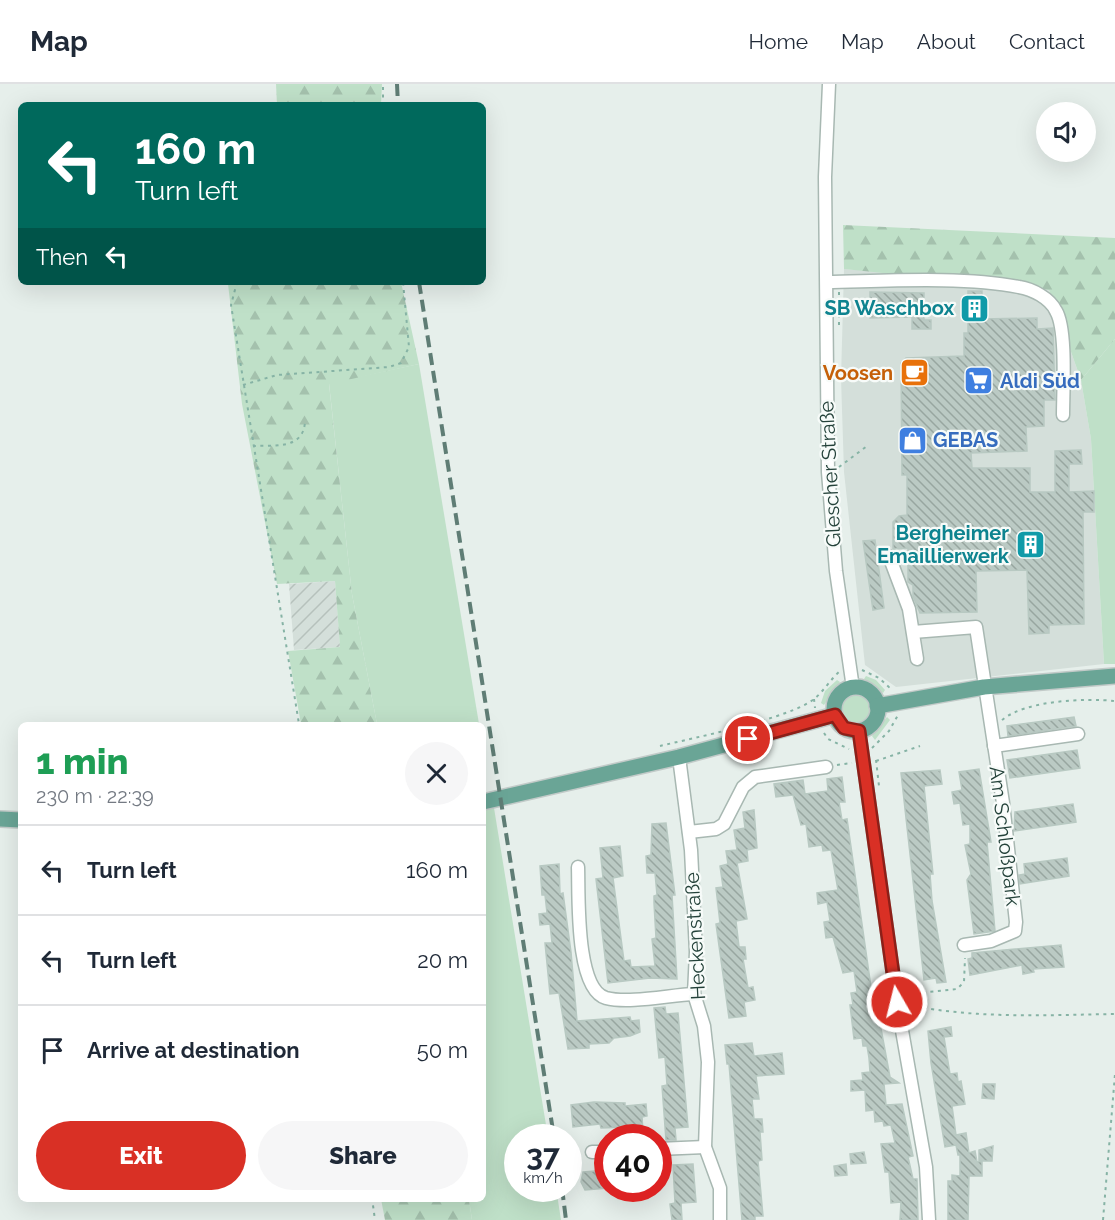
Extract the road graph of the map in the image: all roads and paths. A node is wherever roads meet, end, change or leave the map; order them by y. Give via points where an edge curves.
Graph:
1 (383, 84) edge
2 (829, 84) edge
3 (383, 102) edge
4 (833, 282) junction
5 (236, 285) edge
6 (403, 285) edge
7 (839, 333) dead end
8 (243, 384) junction
9 (1063, 415) dead end
10 (305, 422) dead end
11 (253, 446) junction
12 (867, 446) dead end
13 (837, 457) dead end
14 (889, 556) dead end
15 (913, 632) junction
16 (917, 660) dead end
17 (850, 671) junction
18 (1115, 676) edge
19 (984, 687) junction
20 (853, 688) junction
21 (1115, 700) edge
22 (897, 702) junction
23 (877, 706) junction
24 (835, 715) junction
25 (298, 722) edge
26 (990, 729) junction
27 (859, 731) junction
28 (1078, 734) dead end
29 (920, 746) dead end
30 (994, 746) junction
31 (660, 747) dead end
32 (679, 757) junction
33 (876, 761) dead end
34 (854, 763) dead end
35 (825, 767) joint
36 (486, 801) edge
37 (0, 819) edge
38 (18, 820) edge
39 (689, 832) junction
40 (578, 867) dead end
41 (964, 945) joint
42 (694, 994) junction
43 (897, 999) junction
44 (1115, 1014) edge
45 (1115, 1074) edge
46 (705, 1147) junction
47 (672, 1148) edge
48 (373, 1202) edge
49 (375, 1220) edge
50 (720, 1220) edge
51 (929, 1220) edge
52 (1103, 1220) edge

1 - 3 path
2 - 4 street, Glescher Straße via 825,177
4 - 7 path
4 - 9 street via 965,283 1020,287 1042,296 1056,310 1061,329
4 - 17 street, Glescher Straße via 828,472
5 - 8 path via 231,305
6 - 8 path via 410,347 401,363 277,375
8 - 11 path
10 - 11 path via 303,434 294,442
11 - 25 path
12 - 13 path via 837,468
14 - 15 street via 909,609
15 - 16 street
15 - 19 street, Am Schloßpark via 976,627
17 - 20 street, Glescher Straße
17 - 22 path via 859,669 879,678 892,690
17 - 31 path via 840,672 814,699 786,712
18 - 19 main road
19 - 22 main road
19 - 26 street, Am Schloßpark
20 - 23 main road via 870,693
20 - 24 main road via 838,697
21 - 26 path via 1084,698 1036,706 1006,716
22 - 23 main road
23 - 27 main road via 871,725
24 - 27 main road via 844,728
24 - 32 main road
26 - 30 street, Am Schloßpark
27 - 43 street
28 - 30 street
29 - 33 path
30 - 41 street, Am Schloßpark via 1015,932
32 - 36 main road
32 - 39 street, Heckenstraße
34 - 35 path
35 - 39 street via 755,777 743,787 724,824 716,830
37 - 38 main road
39 - 42 street, Heckenstraße via 696,952
40 - 42 street via 582,948 590,985 604,998
41 - 43 path via 967,972 957,989
42 - 46 street, Heckenstraße via 704,1026 708,1062
43 - 44 path via 946,1013
43 - 51 street via 926,1167
45 - 52 path
46 - 47 street
46 - 50 street, Heckenstraße via 720,1188
48 - 49 path

